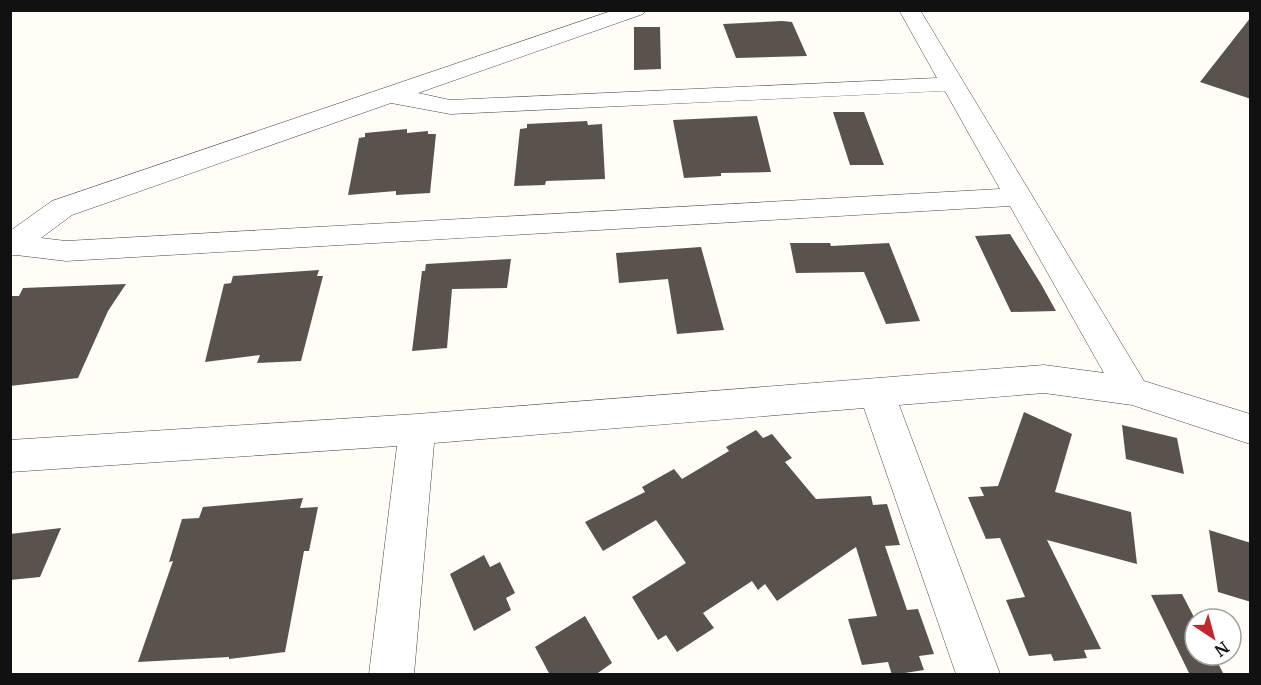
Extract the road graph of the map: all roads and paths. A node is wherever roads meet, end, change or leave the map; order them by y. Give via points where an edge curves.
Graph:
1 (636, 10) edge
2 (909, 10) edge
3 (952, 84) junction
4 (389, 95) junction
5 (1018, 197) junction
6 (11, 245) edge
7 (876, 391) junction
8 (1132, 392) junction
9 (417, 429) junction
10 (1251, 429) edge
11 (10, 456) edge
12 (392, 675) edge
13 (978, 675) edge

1 - 4 street
2 - 3 street
3 - 4 street via 450,107
3 - 5 street
4 - 6 street via 62,208
5 - 6 street via 66,251
5 - 8 street
7 - 8 street via 1044,379
7 - 9 street
7 - 13 street
8 - 10 street
9 - 11 street
9 - 12 street

